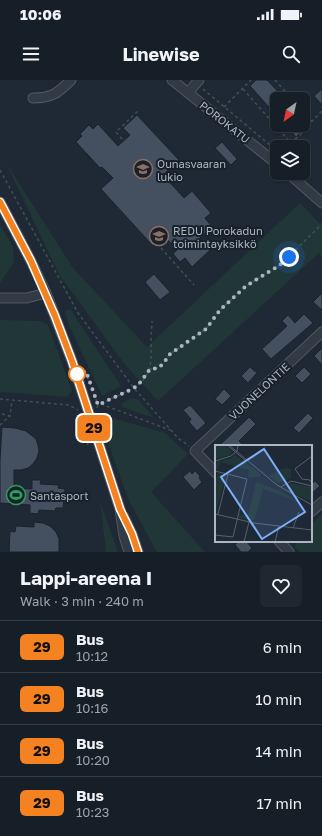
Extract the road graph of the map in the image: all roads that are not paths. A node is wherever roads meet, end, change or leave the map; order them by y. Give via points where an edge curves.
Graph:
1 (72, 80) edge
2 (172, 80) edge
3 (198, 81) edge
4 (188, 93) junction
5 (33, 98) dead end
6 (270, 158) edge
7 (296, 180) edge
8 (0, 202) edge
9 (322, 203) edge
10 (46, 293) junction
11 (0, 298) edge
12 (322, 332) edge
13 (215, 472) edge
14 (322, 502) edge
15 (120, 509) junction
16 (312, 511) edge
17 (281, 542) edge
18 (129, 552) edge
19 (138, 552) edge
20 (289, 552) edge

1 - 5 street via 51,96
2 - 4 street, POROKATU
3 - 4 street
4 - 6 street, POROKATU
7 - 9 street
8 - 10 street
10 - 11 street via 27,298
10 - 15 street via 72,361
12 - 13 street, VUONELONTIE via 195,451
14 - 16 street
15 - 18 street
15 - 19 street
17 - 20 street

